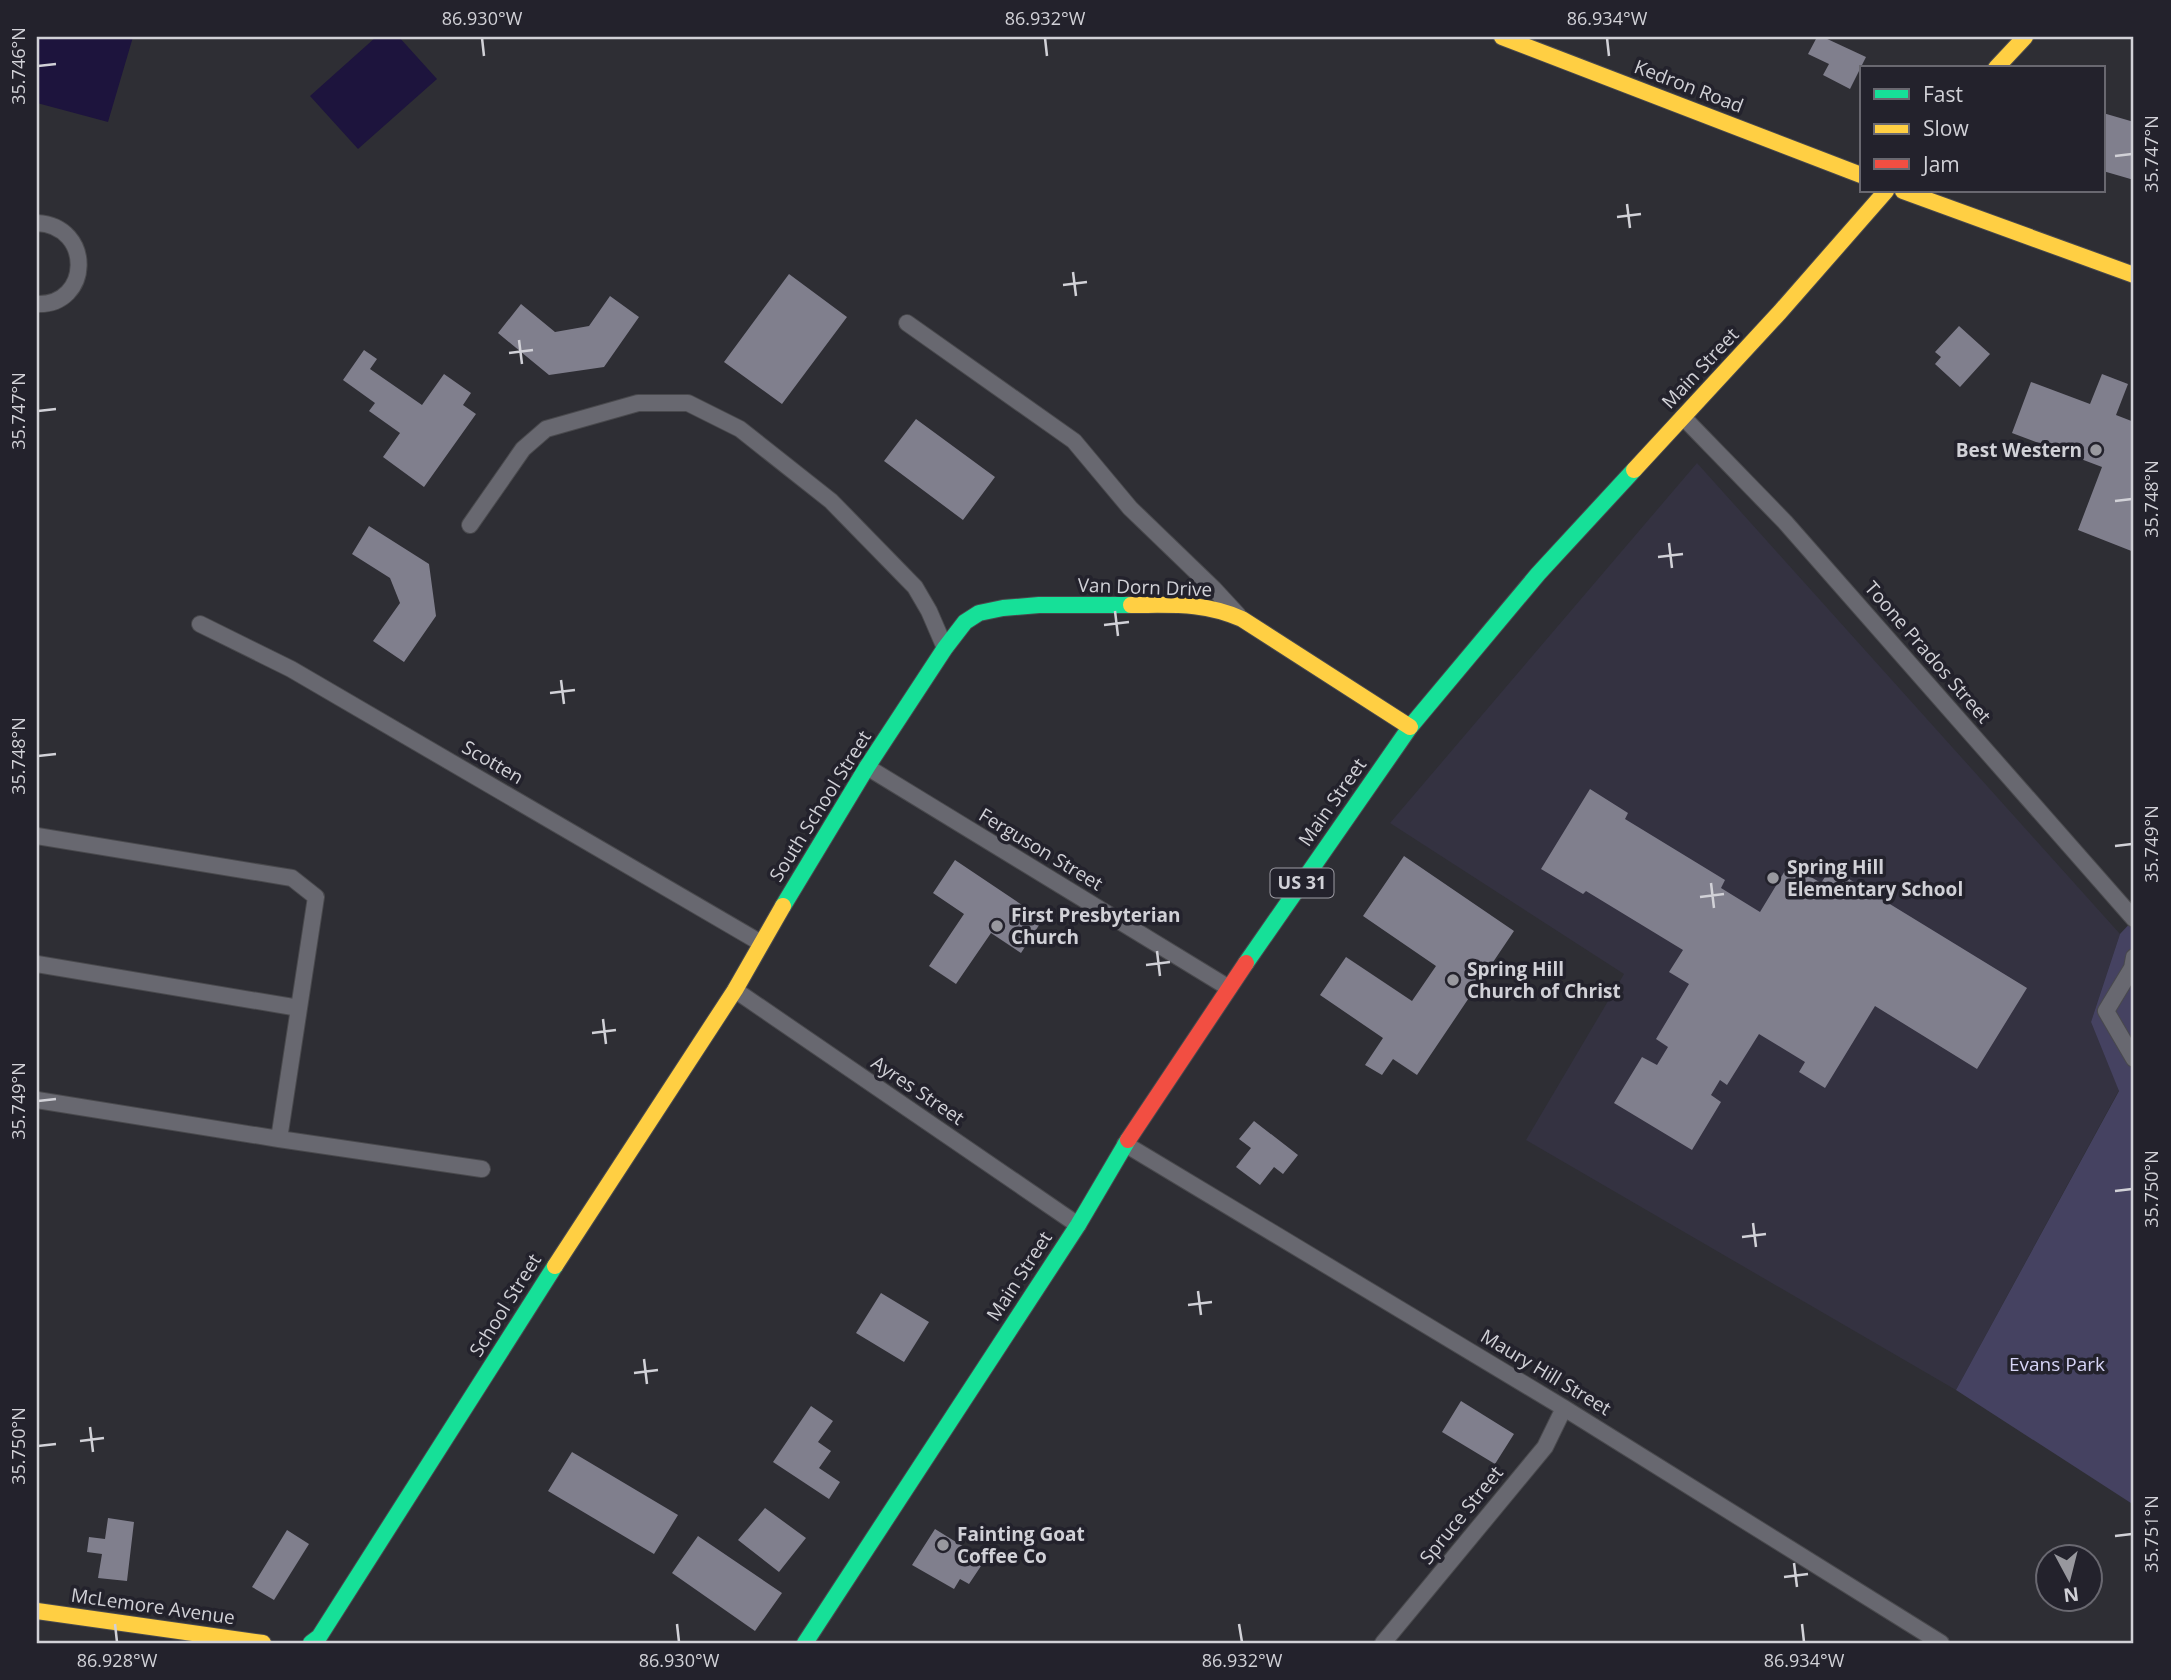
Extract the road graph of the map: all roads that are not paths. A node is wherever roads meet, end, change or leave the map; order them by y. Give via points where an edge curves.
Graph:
1 (1502, 37) edge
2 (2025, 37) edge
3 (1998, 66) edge
4 (1860, 175) edge
5 (1885, 192) edge
6 (1906, 192) edge
7 (37, 223) edge
8 (2134, 275) edge
9 (37, 304) edge
10 (908, 323) dead end
11 (1683, 417) junction
12 (470, 525) dead end
13 (1242, 619) junction
14 (200, 624) dead end
15 (945, 648) junction
16 (1410, 727) junction
17 (867, 767) junction
18 (37, 836) edge
19 (2134, 919) edge
20 (761, 943) junction
21 (2134, 957) edge
22 (37, 964) edge
23 (1229, 988) junction
24 (735, 990) junction
25 (299, 1007) junction
26 (2134, 1059) edge
27 (37, 1100) edge
28 (279, 1139) junction
29 (1125, 1144) junction
30 (482, 1169) dead end
31 (1078, 1225) junction
32 (1564, 1408) junction
33 (37, 1611) edge
34 (263, 1643) edge
35 (311, 1643) edge
36 (805, 1643) edge
37 (1383, 1643) edge
38 (1941, 1643) edge

1 - 4 main road, Kedron Road
2 - 3 main road
5 - 11 main road, Main Street / US 31
6 - 8 main road
7 - 9 street via 64,232 79,255 79,269 67,293 56,301
10 - 13 street via 1074,441 1130,508
11 - 16 main road, Main Street / US 31 via 1538,574
11 - 19 street, Toone Prados Street via 1785,522
12 - 15 street via 523,449 547,429 638,403 688,403 740,429 831,501 915,587
13 - 15 main road, Van Dorn Drive via 1222,610 1189,605 1003,608 979,613 965,622
13 - 16 main road, Van Dorn Drive
14 - 20 street, Scotten via 291,669
15 - 17 main road, South School Street
16 - 23 main road, Main Street / US 31
17 - 20 main road, South School Street
17 - 23 street, Ferguson Street
18 - 25 street via 292,878 316,897
20 - 24 main road, South School Street
21 - 26 street via 2106,1011
22 - 25 street
23 - 29 main road, Main Street / US 31
24 - 31 street, Ayres Street
24 - 35 main road, School Street
25 - 28 street
27 - 28 street
28 - 30 street
29 - 31 main road, Main Street / US 31
29 - 32 street, Maury Hill Street
31 - 36 main road, Main Street / US 31
32 - 37 street, Spruce Street via 1545,1447
32 - 38 street, Maury Hill Street
33 - 34 main road, McLemore Avenue

